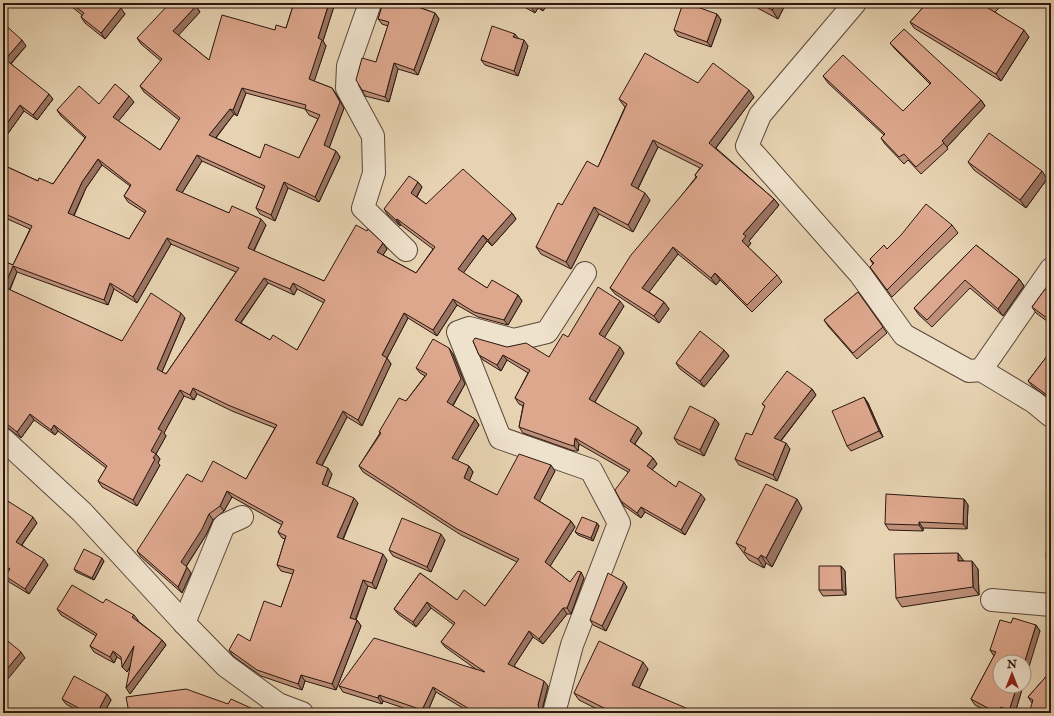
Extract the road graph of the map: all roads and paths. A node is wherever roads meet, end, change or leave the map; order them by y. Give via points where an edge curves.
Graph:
1 (370, 3) edge
2 (855, 3) edge
3 (406, 250) dead end
4 (1051, 269) edge
5 (585, 274) dead end
6 (981, 370) junction
7 (1051, 416) edge
8 (3, 439) edge
9 (242, 517) dead end
10 (992, 600) dead end
11 (1051, 606) edge
12 (184, 623) junction
13 (302, 713) edge
14 (554, 713) edge

1 - 3 street via 348,66 347,88 373,136 374,172 363,208
2 - 6 street via 760,115 746,146 860,274 904,334 969,371
4 - 6 street
5 - 14 street via 547,332 514,340 469,328 458,332 500,438 591,470 619,523 572,645
6 - 7 street via 1034,402
8 - 12 street via 82,512
9 - 12 street via 224,525
10 - 11 street
12 - 13 street via 226,666 278,704

